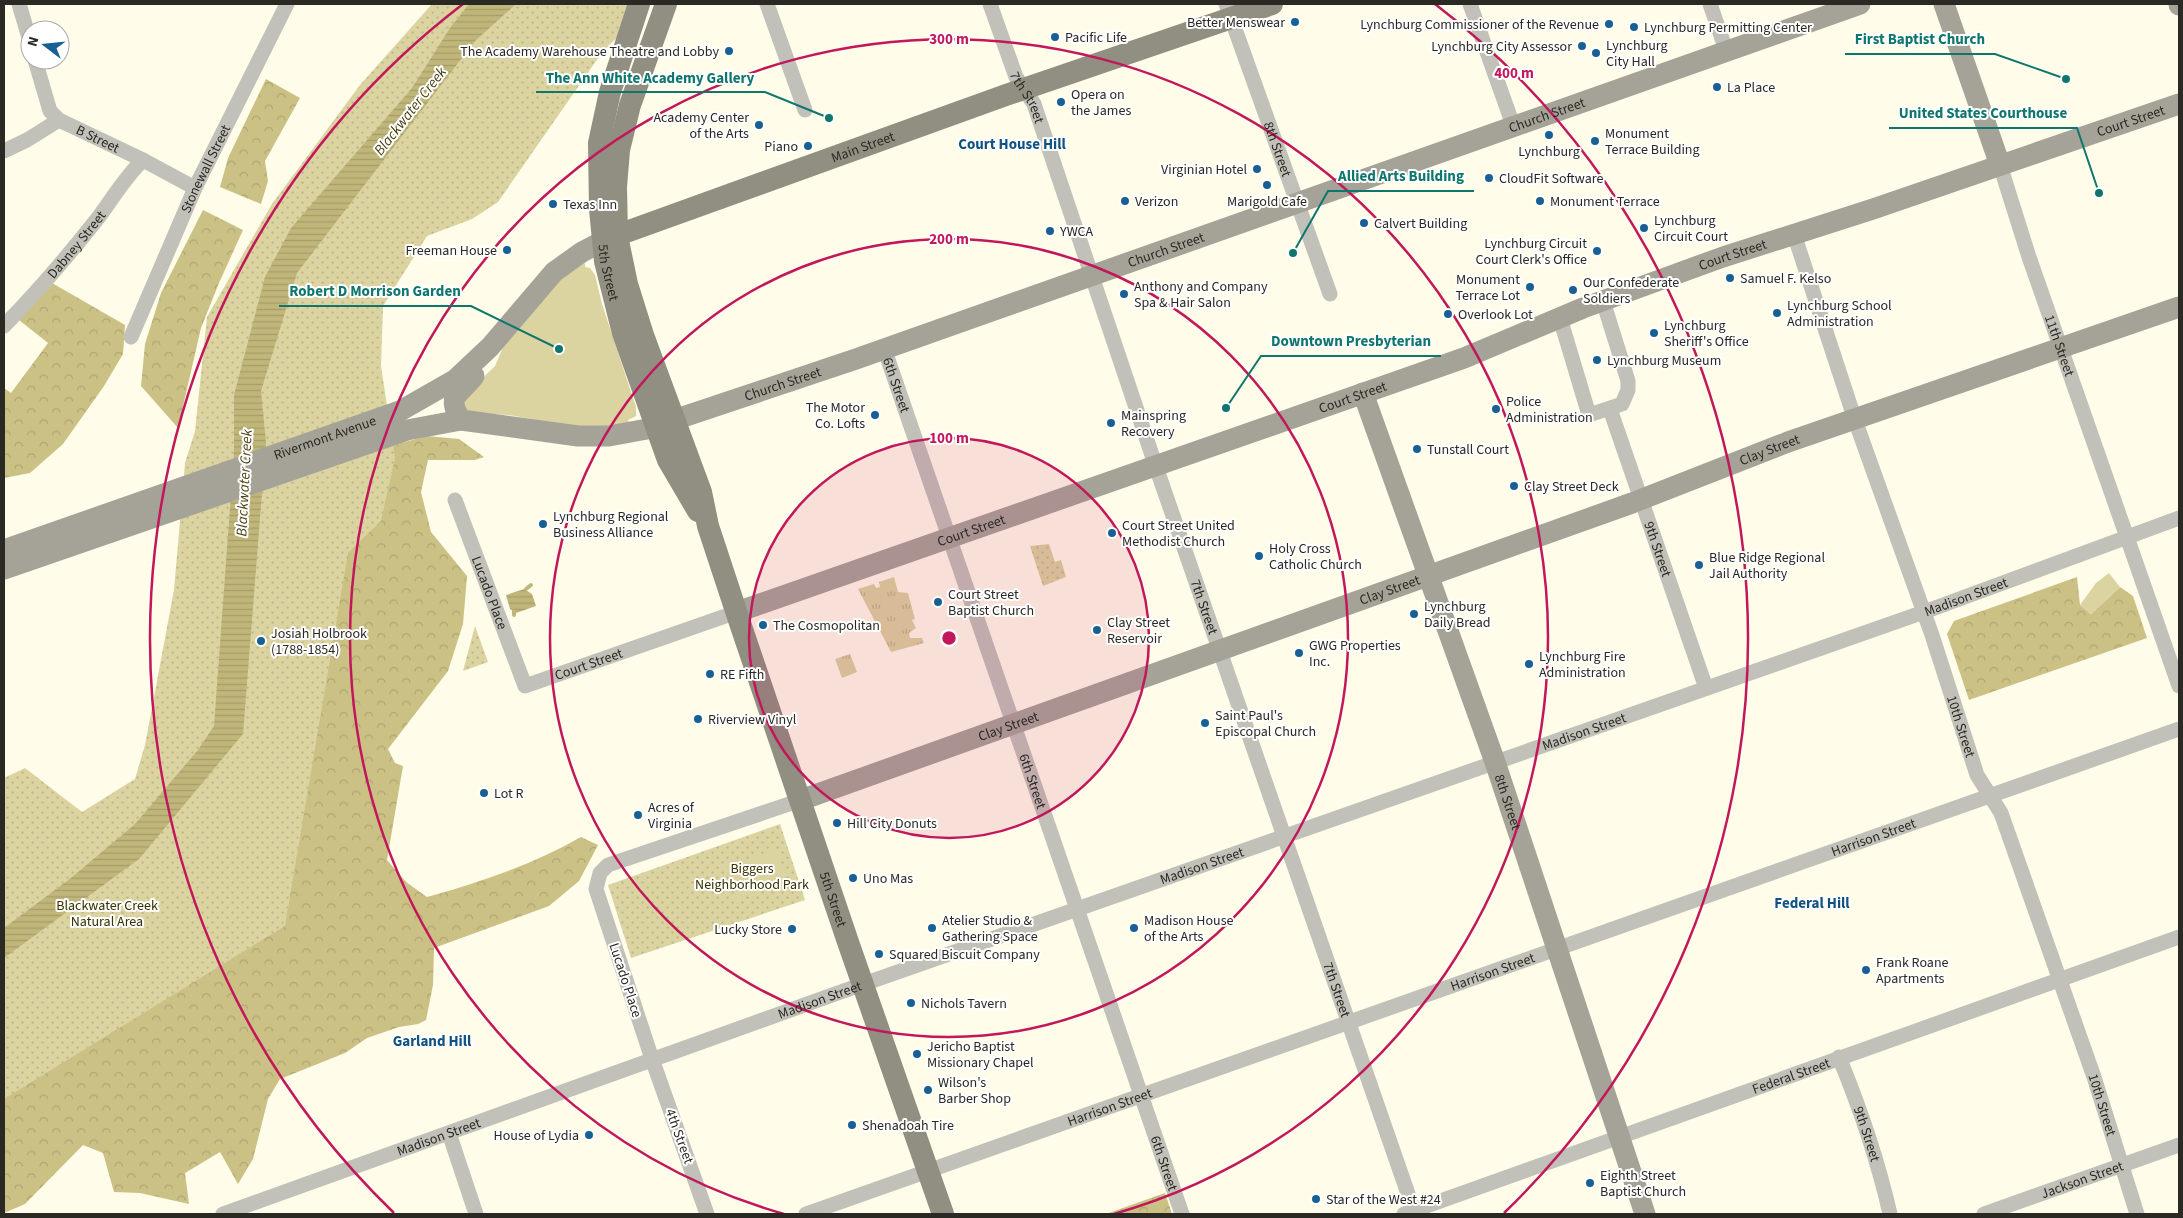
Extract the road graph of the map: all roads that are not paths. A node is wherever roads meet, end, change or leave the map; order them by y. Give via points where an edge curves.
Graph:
1 (19, 4) edge
2 (287, 4) edge
3 (639, 4) edge
4 (666, 4) edge
5 (767, 4) edge
6 (990, 4) edge
7 (1272, 4) edge
8 (1470, 4) edge
9 (1710, 4) edge
10 (1860, 4) edge
11 (1944, 4) edge
12 (1229, 11) edge
13 (24, 20) edge
14 (1726, 50) junction
15 (39, 70) edge
16 (1024, 90) junction
17 (2179, 104) edge
18 (805, 110) dead end
19 (59, 120) junction
20 (1512, 125) junction
21 (4, 151) edge
22 (143, 160) junction
23 (2000, 165) junction
24 (195, 188) junction
25 (1299, 202) junction
26 (1794, 234) junction
27 (610, 238) junction
28 (1092, 276) junction
29 (1330, 294) dead end
30 (1603, 301) junction
31 (2179, 307) edge
32 (1560, 318) junction
33 (4, 326) edge
34 (130, 337) dead end
35 (490, 347) junction
36 (884, 348) junction
37 (2061, 348) junction
38 (1363, 393) junction
39 (1610, 409) junction
40 (404, 420) junction
41 (461, 420) junction
42 (1855, 420) junction
43 (665, 422) junction
44 (1155, 464) junction
45 (1642, 499) junction
46 (454, 500) dead end
47 (2179, 518) edge
48 (2127, 535) junction
49 (948, 538) junction
50 (4, 550) edge
51 (4, 569) edge
52 (1427, 576) junction
53 (737, 612) junction
54 (1924, 612) junction
55 (1219, 649) junction
56 (525, 686) joint
57 (2179, 686) edge
58 (1706, 688) junction
59 (1013, 722) junction
60 (2179, 729) edge
61 (1494, 762) junction
62 (1989, 796) junction
63 (801, 800) junction
64 (1284, 836) junction
65 (600, 873) joint
66 (1077, 910) junction
67 (2179, 938) edge
68 (1555, 950) junction
69 (2059, 979) junction
70 (864, 984) junction
71 (1349, 1023) junction
72 (1839, 1058) junction
73 (652, 1059) junction
74 (1141, 1097) junction
75 (449, 1133) junction
76 (1618, 1138) junction
77 (2179, 1144) edge
78 (2123, 1165) junction
79 (929, 1172) junction
80 (242, 1211) edge
81 (1411, 1213) edge
82 (223, 1214) edge
83 (476, 1214) edge
84 (707, 1214) edge
85 (806, 1214) edge
86 (943, 1214) edge
87 (1182, 1214) edge
88 (1645, 1214) edge
89 (1890, 1214) edge
90 (1984, 1214) edge
91 (2137, 1214) edge

1 - 13 street
2 - 24 street, Stonewall Street
3 - 27 main road, 5th Street via 610,92 599,143 600,209
4 - 27 main road, 5th Street via 620,143
5 - 18 street
6 - 16 street, 7th Street via 1016,77
7 - 12 main road, Main Street
8 - 20 street
9 - 14 street
10 - 14 street, Church Street
11 - 23 street, 11th Street
12 - 16 main road, Main Street
12 - 25 street, 8th Street via 1275,144
14 - 20 street, Church Street
15 - 19 street, B Street via 50,112
16 - 27 main road, Main Street
16 - 28 street, 7th Street via 1034,104
17 - 23 street, Court Street
19 - 21 street
19 - 22 street, B Street
20 - 25 street, Church Street
22 - 24 street, B Street
22 - 33 street, Dabney Street via 38,291
23 - 26 street, Court Street
23 - 37 street, 11th Street
24 - 34 street, Stonewall Street
25 - 28 street, Church Street
25 - 29 street, 8th Street
26 - 30 street, Court Street
26 - 42 street, 10th Street
27 - 35 street, Main Street via 582,252 554,272
27 - 43 main road, 5th Street via 607,271 616,307
28 - 36 street, Church Street
28 - 44 street, 7th Street
30 - 32 street, Court Street
30 - 39 street via 1628,381 1622,404
31 - 37 street, Clay Street
32 - 38 street, Court Street via 1464,358
32 - 39 street via 1588,415
35 - 40 street, Rivermont Avenue
35 - 41 street via 480,367 453,402
36 - 43 street, Church Street
36 - 49 street, 6th Street
37 - 42 street, Clay Street
37 - 48 street, 11th Street
38 - 44 street, Court Street
38 - 52 street, 8th Street
39 - 45 street, 9th Street
40 - 41 street, Rivermont Avenue
40 - 50 street, Rivermont Avenue
40 - 51 street, Rivermont Avenue
41 - 43 street, Church Street via 578,436 609,436
42 - 45 street, Clay Street via 1788,442
42 - 54 street, 10th Street
43 - 53 main road, 5th Street via 668,460 708,526
44 - 49 street, Court Street
44 - 55 street, 7th Street
45 - 52 street, Clay Street
45 - 58 street, 9th Street
46 - 56 street, Lucado Place
47 - 48 street, Madison Street
48 - 54 street, Madison Street
48 - 57 street, 11th Street
49 - 53 street, Court Street
49 - 59 street, 6th Street
52 - 55 street, Clay Street
52 - 61 street, 8th Street
53 - 56 street, Court Street
53 - 63 main road, 5th Street
54 - 58 street, Madison Street
54 - 62 street, 10th Street via 1980,783
55 - 59 street, Clay Street
55 - 64 street, 7th Street
58 - 61 street, Madison Street
59 - 63 street, Clay Street
59 - 66 street, 6th Street
60 - 62 street, Harrison Street
61 - 64 street, Madison Street
61 - 68 street, 8th Street
62 - 68 street, Harrison Street
62 - 69 street, 10th Street via 1999,807
63 - 65 street, Clay Street via 608,864
63 - 70 main road, 5th Street
64 - 66 street, Madison Street
64 - 71 street, 7th Street
65 - 73 street, Lucado Place via 596,889
66 - 70 street, Madison Street
66 - 74 street, 6th Street
67 - 69 street, Federal Street
68 - 71 street, Harrison Street
68 - 76 street, 8th Street
69 - 72 street, Federal Street
69 - 78 street, 10th Street
70 - 73 street, Madison Street
70 - 79 main road, 5th Street
71 - 74 street, Harrison Street
71 - 81 street, 7th Street
72 - 76 street, Federal Street
72 - 89 street, 9th Street via 1884,1186
73 - 75 street, Madison Street
73 - 84 street, 4th Street
74 - 79 street, Harrison Street
74 - 87 street, 6th Street
75 - 80 street, Madison Street
75 - 83 street
76 - 81 street, Federal Street
76 - 88 street, 8th Street
77 - 78 street, Jackson Street
78 - 90 street, Jackson Street
78 - 91 street, 10th Street
79 - 85 street, Harrison Street
79 - 86 main road, 5th Street
80 - 82 street, Madison Street

